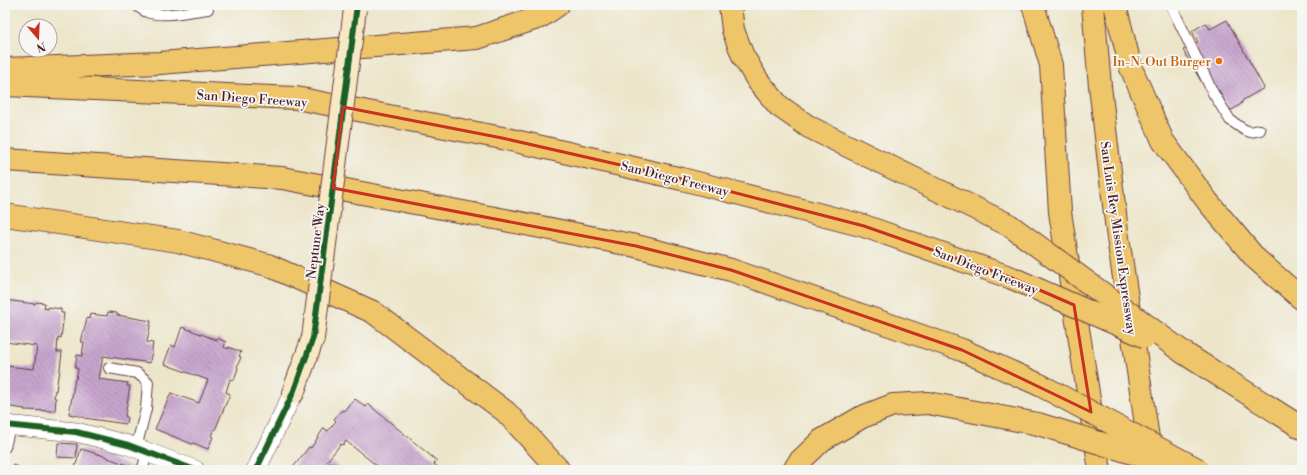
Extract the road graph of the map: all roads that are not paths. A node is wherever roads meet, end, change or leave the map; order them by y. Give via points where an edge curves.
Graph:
1 (136, 5) edge
2 (558, 5) edge
3 (730, 5) edge
4 (1033, 5) edge
5 (1093, 5) edge
6 (1114, 5) edge
7 (1171, 5) edge
8 (356, 7) edge
9 (208, 9) dead end
10 (5, 69) edge
11 (5, 86) edge
12 (1260, 130) dead end
13 (5, 160) edge
14 (5, 216) edge
15 (1302, 299) edge
16 (1184, 353) junction
17 (109, 368) dead end
18 (293, 393) joint
19 (8, 426) edge
20 (1302, 428) edge
21 (5, 446) edge
22 (142, 457) edge
23 (195, 470) edge
24 (256, 470) edge
25 (559, 470) edge
26 (794, 470) edge
27 (1100, 470) edge
28 (1152, 470) edge
29 (1189, 470) edge
30 (1199, 470) edge

1 - 9 lane via 153,14
2 - 10 highway via 540,17 477,38 160,63
3 - 16 highway, bridge via 733,30 743,56 758,81 779,106 809,126 1009,225
4 - 27 highway via 1051,65 1060,212
5 - 28 highway, San Luis Rey Mission Expressway via 1117,231
6 - 15 highway via 1132,68 1163,141 1208,202 1256,259
7 - 12 lane via 1230,120 1250,132
8 - 18 street, Neptune Way, bridge via 313,338
11 - 16 highway, San Diego Freeway, bridge via 296,98 502,138 682,178 864,226 1012,278
13 - 30 highway, bridge via 282,178 636,246 731,270 962,350 1040,385
14 - 25 highway via 178,241 268,265 373,312 506,412
16 - 20 highway, San Diego Freeway
17 - 22 lane via 137,373 148,382
18 - 24 street, Neptune Way
19 - 21 lane
19 - 22 street via 76,432
22 - 23 street
26 - 29 highway, bridge via 822,440 862,417 893,405 928,403 1038,424

